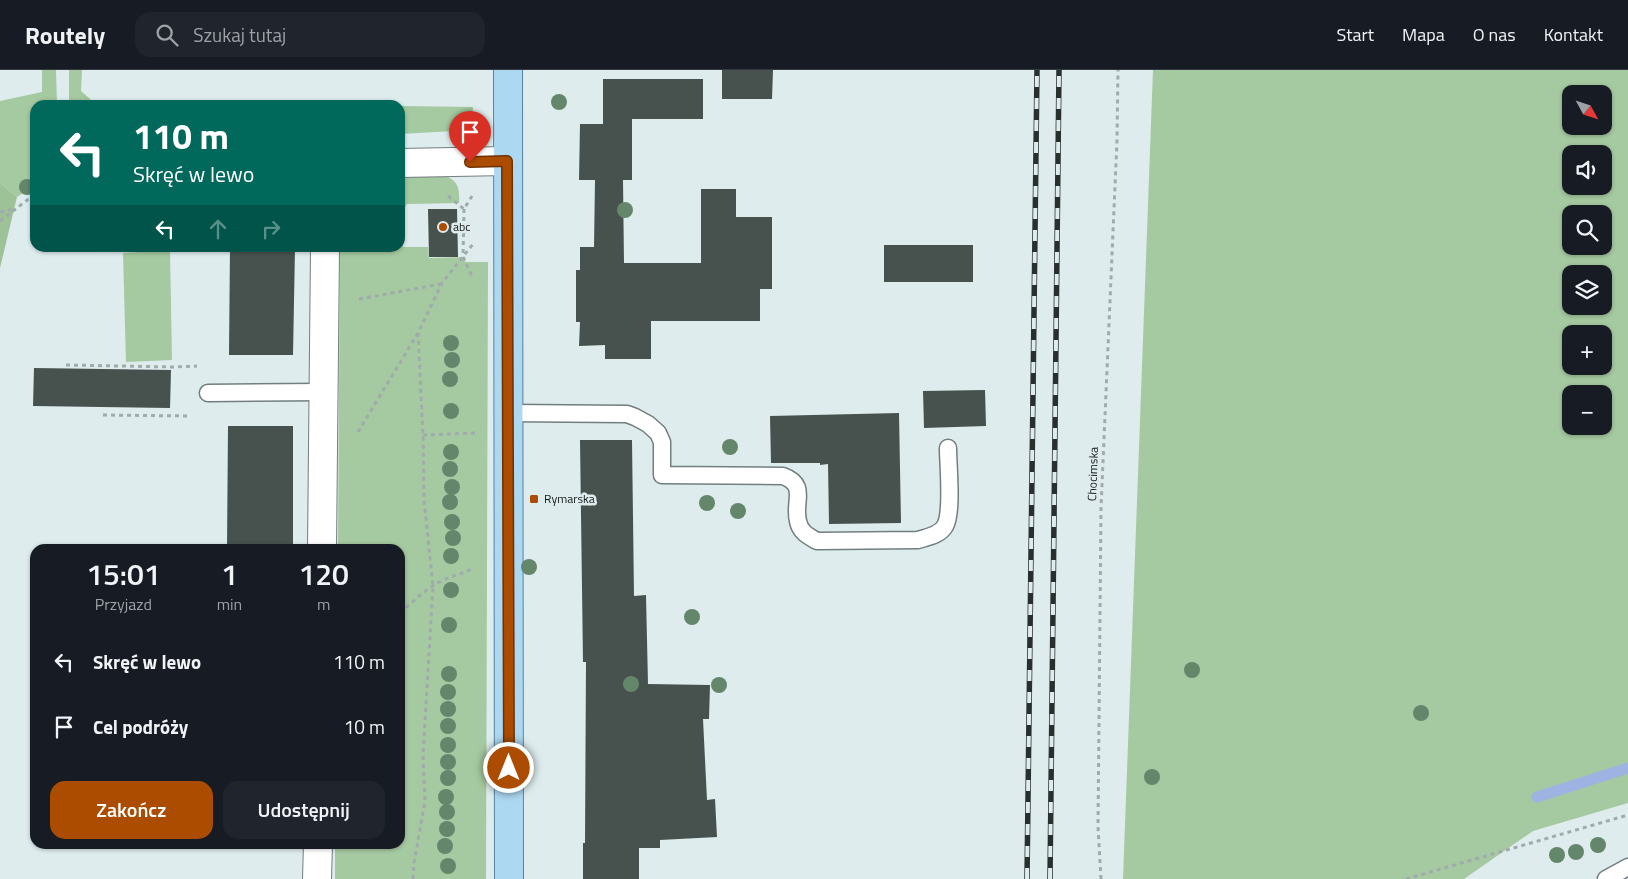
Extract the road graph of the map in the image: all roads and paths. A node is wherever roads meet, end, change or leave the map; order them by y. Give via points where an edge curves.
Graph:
1 (508, 70) edge
2 (1118, 70) edge
3 (507, 161) junction
4 (405, 163) edge
5 (30, 198) edge
6 (16, 208) junction
7 (464, 209) dead end
8 (0, 212) edge
9 (0, 221) edge
10 (475, 241) dead end
11 (325, 252) edge
12 (463, 257) junction
13 (442, 283) junction
14 (324, 306) junction
15 (418, 333) junction
16 (66, 365) dead end
17 (198, 366) dead end
18 (208, 392) dead end
19 (324, 392) junction
20 (508, 413) junction
21 (103, 415) dead end
22 (194, 416) dead end
23 (480, 432) dead end
24 (423, 435) junction
25 (948, 448) dead end
26 (323, 460) junction
27 (322, 544) edge
28 (509, 553) junction
29 (433, 586) junction
30 (405, 608) edge
31 (1628, 815) edge
32 (318, 849) edge
33 (1628, 867) edge
34 (317, 879) edge
35 (413, 879) edge
36 (509, 879) edge
37 (1101, 879) edge
38 (1406, 879) edge
39 (1606, 879) edge

1 - 3 main road
2 - 37 path, Chocimska via 1101,508 1098,827
3 - 4 street
3 - 20 main road
5 - 6 path
6 - 8 path
6 - 9 path
7 - 12 path
10 - 12 path
11 - 14 street
12 - 13 path
13 - 14 path
13 - 15 path
14 - 19 street
15 - 24 path
15 - 26 path via 349,444
16 - 17 path
18 - 19 lane
19 - 26 street
20 - 25 lane via 627,414 658,433 662,442 662,475 783,476 792,480 798,489 798,522 804,534 817,541 918,540 934,536 945,527 949,514
20 - 28 main road
21 - 22 path
23 - 24 path
24 - 29 path via 424,500
26 - 27 street
28 - 29 path
28 - 36 main road
29 - 30 path
29 - 35 path via 423,756 425,801
31 - 38 path
32 - 34 street
33 - 39 lane

